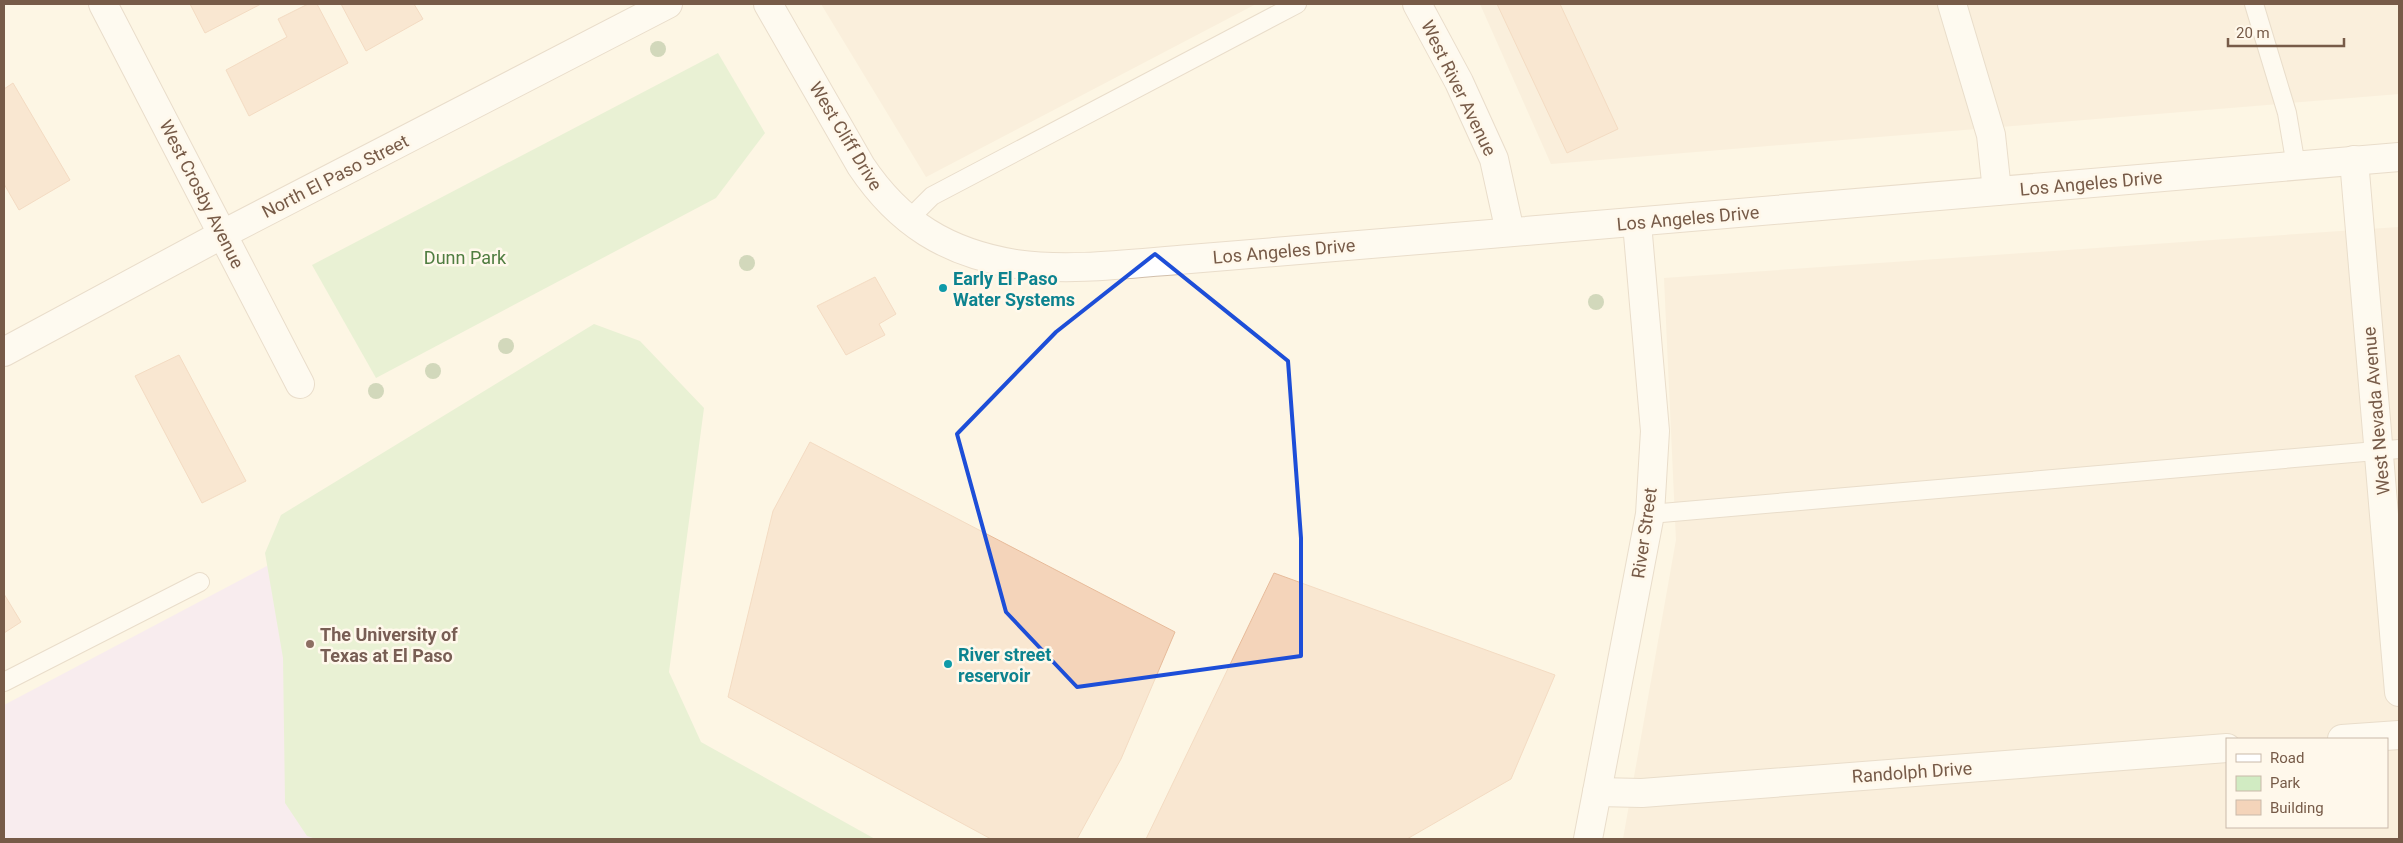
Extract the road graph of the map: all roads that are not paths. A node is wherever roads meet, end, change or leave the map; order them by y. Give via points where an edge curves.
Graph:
1 (103, 4) edge
2 (668, 4) edge
3 (768, 4) edge
4 (1297, 4) edge
5 (1417, 4) edge
6 (1952, 4) edge
7 (2254, 4) edge
8 (2399, 156) edge
9 (2354, 160) junction
10 (2296, 166) junction
11 (1997, 191) junction
12 (908, 220) junction
13 (1637, 223) junction
14 (1510, 232) junction
15 (223, 234) junction
16 (977, 254) joint
17 (4, 352) edge
18 (300, 384) dead end
19 (2389, 450) edge
20 (1650, 514) junction
21 (200, 582) dead end
22 (4, 682) edge
23 (2399, 692) edge
24 (2399, 735) edge
25 (2356, 738) edge
26 (2226, 748) edge
27 (1597, 792) junction
28 (1588, 839) edge

1 - 15 street, West Crosby Avenue
2 - 15 street, North El Paso Street
3 - 12 street, West Cliff Drive via 870,180 892,207
4 - 12 lane via 932,196
5 - 14 street, West River Avenue via 1459,82 1494,159
6 - 11 street via 1991,135
7 - 10 lane via 2287,113
8 - 9 street, Los Angeles Drive
9 - 10 street, Los Angeles Drive
9 - 19 street, West Nevada Avenue
10 - 11 street, Los Angeles Drive
11 - 13 street, Los Angeles Drive
12 - 16 street, West Cliff Drive via 949,246
13 - 14 street, Los Angeles Drive
13 - 20 street, River Street via 1654,431
14 - 16 street, Los Angeles Drive via 1112,265 1016,264
15 - 17 street, North El Paso Street
15 - 18 street, West Crosby Avenue
19 - 20 lane
19 - 23 street, West Nevada Avenue
20 - 27 street, River Street
21 - 22 lane
24 - 25 street
26 - 27 street, Randolph Drive via 1642,793
27 - 28 street, River Street

